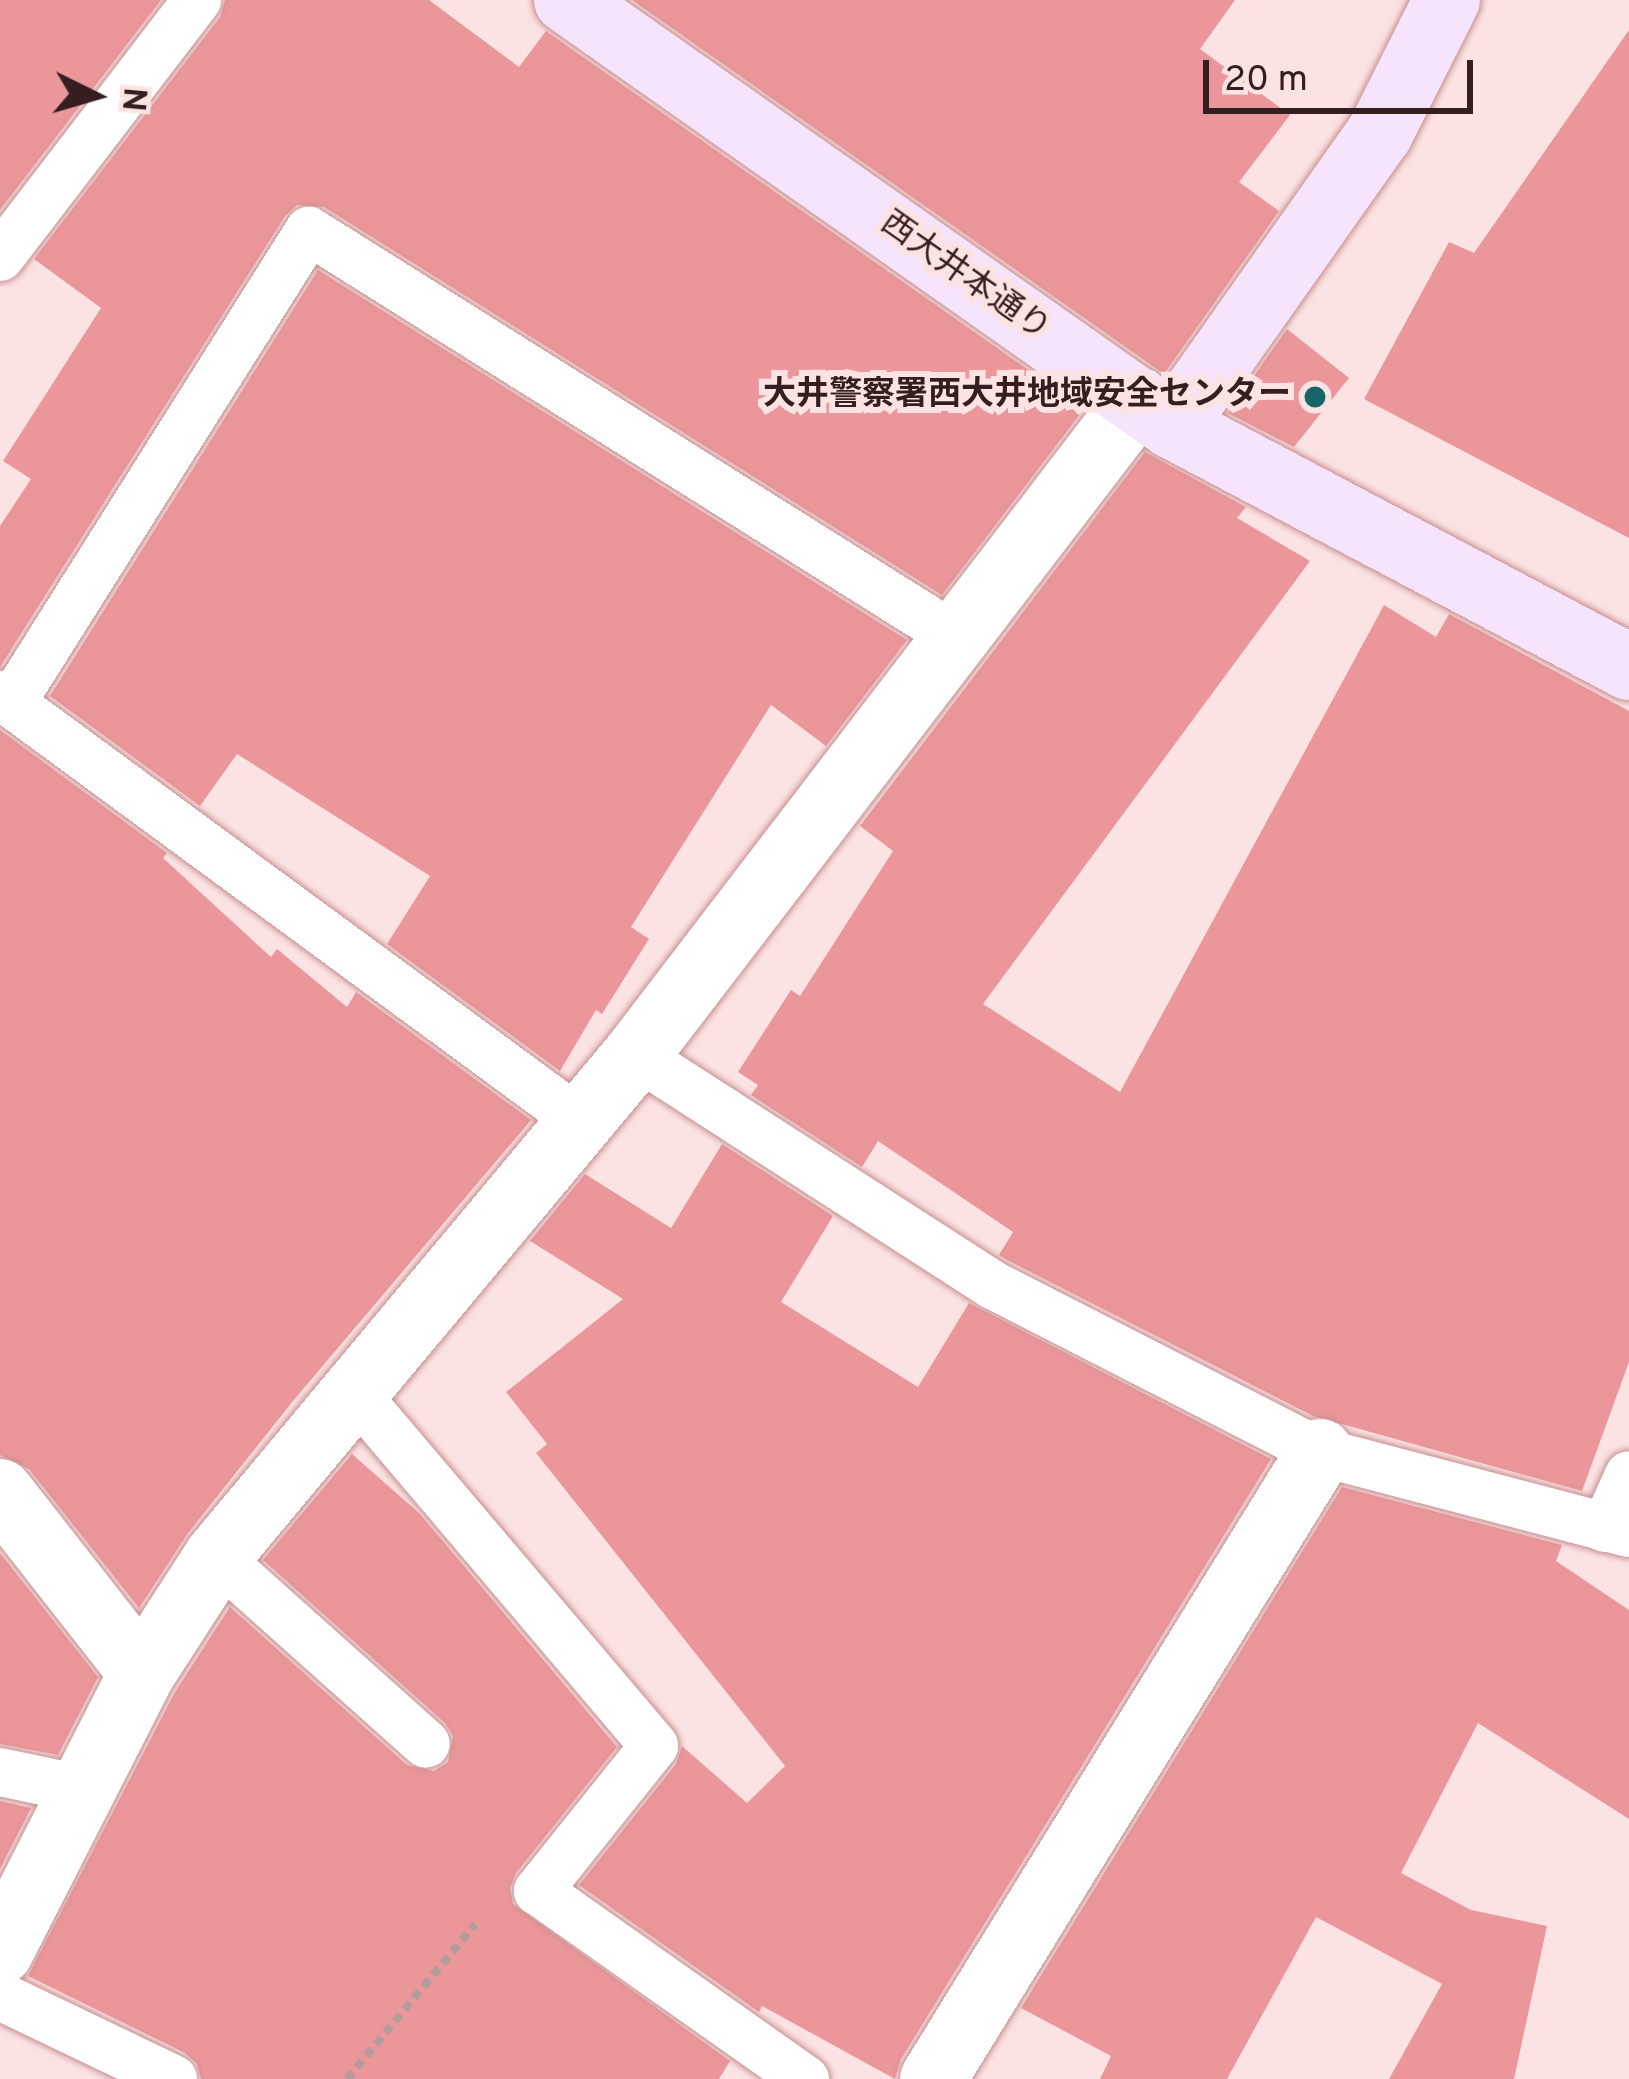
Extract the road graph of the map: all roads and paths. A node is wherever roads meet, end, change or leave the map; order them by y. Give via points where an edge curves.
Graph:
1 (197, 0) edge
2 (567, 0) edge
3 (1447, 0) edge
4 (0, 257) edge
5 (1155, 413) junction
6 (957, 638) junction
7 (1629, 667) edge
8 (6, 698) edge
9 (636, 1055) junction
10 (580, 1121) junction
11 (354, 1392) junction
12 (1320, 1452) junction
13 (1629, 1474) edge
14 (0, 1492) edge
15 (1617, 1531) edge
16 (217, 1557) junction
17 (142, 1673) junction
18 (426, 1744) dead end
19 (0, 1772) edge
20 (86, 1790) junction
21 (538, 1891) junction
22 (0, 1952) edge
23 (0, 1996) edge
24 (173, 2079) edge
25 (347, 2079) edge
26 (805, 2079) edge
27 (933, 2079) edge

1 - 4 lane
2 - 5 street, 西大井本通り
3 - 5 street via 1380,133
5 - 6 street
5 - 7 street, 西大井本通り
6 - 8 lane via 309,231
6 - 9 street
8 - 10 lane
9 - 10 street
9 - 12 lane via 993,1285
10 - 11 street
11 - 16 street
11 - 21 lane via 653,1746
12 - 15 lane
12 - 27 street
13 - 15 lane
14 - 17 street
16 - 17 street
16 - 18 lane
17 - 20 street
19 - 20 lane
20 - 22 street
21 - 25 path via 505,1888
21 - 26 lane
23 - 24 lane

